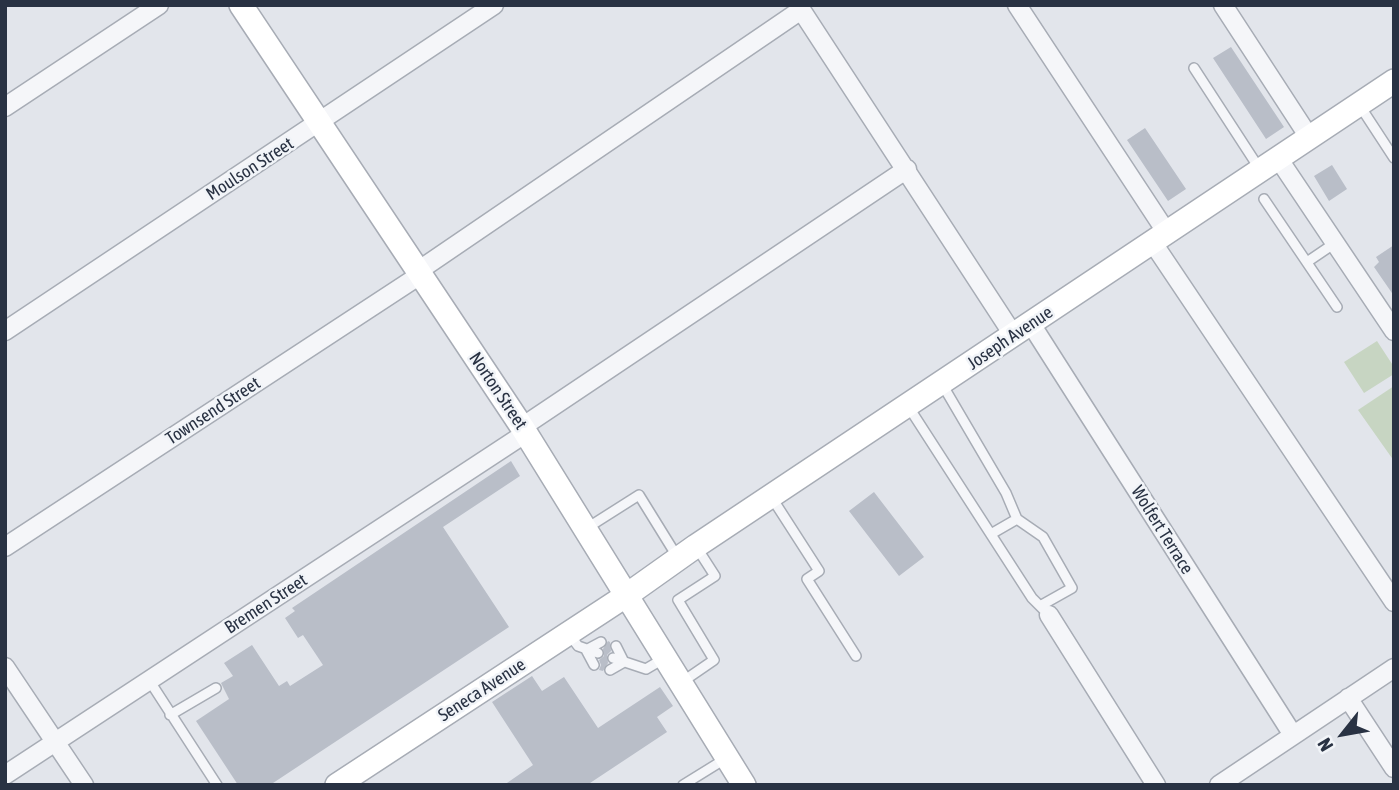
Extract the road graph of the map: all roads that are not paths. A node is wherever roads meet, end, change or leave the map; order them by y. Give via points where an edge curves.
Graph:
1 (159, 5) edge
2 (241, 5) edge
3 (494, 5) edge
4 (1017, 5) edge
5 (1223, 5) edge
6 (800, 8) edge
7 (1194, 68) dead end
8 (1392, 87) edge
9 (1359, 104) junction
10 (5, 107) edge
11 (319, 124) junction
12 (1309, 137) junction
13 (1394, 158) edge
14 (1269, 164) junction
15 (906, 169) junction
16 (1264, 199) dead end
17 (1160, 238) junction
18 (1335, 243) junction
19 (1307, 262) junction
20 (419, 273) junction
21 (1337, 307) dead end
22 (1023, 330) junction
23 (5, 331) edge
24 (1394, 331) edge
25 (942, 384) junction
26 (908, 407) junction
27 (524, 430) junction
28 (771, 497) junction
29 (1017, 519) junction
30 (586, 529) junction
31 (991, 534) junction
32 (5, 547) edge
33 (687, 552) junction
34 (627, 595) junction
35 (1394, 602) edge
36 (1045, 610) junction
37 (568, 633) junction
38 (601, 642) dead end
39 (616, 646) dead end
40 (586, 650) junction
41 (598, 653) dead end
42 (856, 656) dead end
43 (665, 657) junction
44 (612, 658) dead end
45 (624, 662) junction
46 (594, 665) dead end
47 (5, 667) edge
48 (1394, 668) edge
49 (610, 670) dead end
50 (149, 680) junction
51 (680, 683) junction
52 (216, 688) dead end
53 (1348, 698) junction
54 (170, 715) junction
55 (1293, 735) junction
56 (55, 742) junction
57 (727, 758) junction
58 (1394, 768) edge
59 (5, 775) edge
60 (84, 785) edge
61 (216, 785) edge
62 (337, 785) edge
63 (684, 785) edge
64 (744, 785) edge
65 (1156, 785) edge
66 (1219, 785) edge

1 - 10 street
2 - 11 main road, Norton Street
3 - 11 street, Moulson Street
4 - 17 street
5 - 12 street
6 - 15 street, Wolfert Terrace
6 - 20 street, Townsend Street
7 - 14 lane
8 - 9 main road, Joseph Avenue
9 - 12 main road, Joseph Avenue
9 - 13 lane
11 - 20 main road, Norton Street
11 - 23 street, Moulson Street
12 - 14 main road, Joseph Avenue
14 - 17 main road, Joseph Avenue
14 - 18 street
15 - 22 street, Wolfert Terrace
15 - 27 street, Bremen Street
16 - 19 lane
17 - 22 main road, Joseph Avenue
17 - 35 street
18 - 19 lane
18 - 24 street
19 - 21 lane
20 - 27 main road, Norton Street
20 - 32 street, Townsend Street
22 - 25 main road, Joseph Avenue
22 - 55 street, Wolfert Terrace
25 - 26 main road, Joseph Avenue
25 - 29 lane
26 - 28 main road, Joseph Avenue
26 - 31 lane
27 - 30 main road, Norton Street
27 - 50 street, Bremen Street
28 - 33 main road, Joseph Avenue
28 - 42 lane via 819,570 807,579
29 - 31 lane
29 - 36 lane via 1043,537 1072,588
30 - 33 lane via 639,495
30 - 34 main road, Norton Street
31 - 36 lane via 1032,598
33 - 34 main road, Joseph Avenue
33 - 51 lane via 715,576 678,600 714,660
34 - 37 main road, Seneca Avenue
34 - 43 main road, Norton Street
36 - 65 street
37 - 40 lane
37 - 62 main road, Seneca Avenue
38 - 40 lane
39 - 45 lane
40 - 41 lane
40 - 46 lane
43 - 45 lane via 646,668
43 - 51 main road, Norton Street
44 - 45 lane
45 - 49 lane
47 - 56 street
48 - 53 street
50 - 54 lane
50 - 56 street, Bremen Street
51 - 57 main road, Norton Street
52 - 54 lane
53 - 55 street
53 - 58 street
54 - 61 lane
55 - 66 street
56 - 59 street, Bremen Street
56 - 60 street
57 - 63 lane
57 - 64 main road, Norton Street

